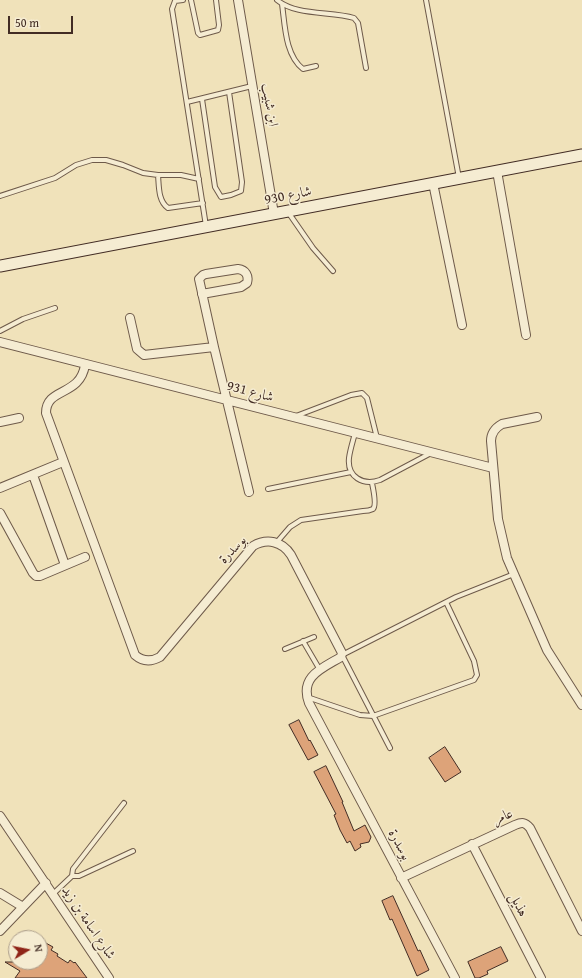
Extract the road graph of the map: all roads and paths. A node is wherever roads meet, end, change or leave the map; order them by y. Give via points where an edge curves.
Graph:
1 (183, 0) edge
2 (191, 0) edge
3 (216, 0) edge
4 (238, 0) edge
5 (277, 0) edge
6 (426, 0) edge
7 (282, 4) junction
8 (316, 66) dead end
9 (366, 68) dead end
10 (253, 86) junction
11 (229, 92) junction
12 (202, 99) junction
13 (187, 102) junction
14 (582, 155) edge
15 (497, 172) junction
16 (158, 175) junction
17 (199, 179) junction
18 (459, 179) junction
19 (433, 184) junction
20 (0, 196) edge
21 (203, 203) junction
22 (288, 211) junction
23 (274, 214) junction
24 (206, 227) junction
25 (0, 266) edge
26 (333, 271) dead end
27 (202, 294) junction
28 (55, 308) dead end
29 (130, 318) dead end
30 (462, 326) dead end
31 (0, 331) edge
32 (526, 335) dead end
33 (0, 342) edge
34 (214, 347) junction
35 (85, 365) junction
36 (227, 399) junction
37 (294, 417) junction
38 (537, 417) dead end
39 (19, 418) dead end
40 (0, 422) edge
41 (355, 433) junction
42 (377, 439) junction
43 (431, 453) junction
44 (63, 462) junction
45 (493, 468) junction
46 (351, 472) junction
47 (32, 475) junction
48 (372, 483) junction
49 (0, 488) edge
50 (268, 489) dead end
51 (249, 492) dead end
52 (0, 513) edge
53 (277, 542) junction
54 (85, 556) dead end
55 (65, 565) junction
56 (514, 574) junction
57 (446, 602) junction
58 (314, 637) dead end
59 (303, 641) junction
60 (285, 649) dead end
61 (342, 655) junction
62 (320, 670) junction
63 (306, 697) junction
64 (582, 705) edge
65 (372, 716) junction
66 (390, 748) dead end
67 (124, 803) dead end
68 (0, 816) edge
69 (472, 844) junction
70 (133, 851) dead end
71 (72, 876) junction
72 (402, 878) junction
73 (46, 883) junction
74 (0, 893) edge
75 (53, 894) junction
76 (23, 907) junction
77 (582, 930) edge
78 (0, 931) edge
79 (109, 978) edge
80 (455, 978) edge
81 (541, 978) edge

1 - 13 lane via 175,1 172,9
2 - 3 lane via 200,35 218,30
4 - 10 street, ابن شبيب
5 - 7 lane
6 - 18 lane
7 - 8 lane via 287,38 294,57 303,69
7 - 9 lane via 292,8 354,18 358,23
10 - 11 lane
10 - 23 street, ابن شبيب
11 - 12 lane
11 - 12 lane via 242,182 241,190 231,195 221,197 215,187
12 - 13 lane
13 - 17 lane
14 - 15 street, شارع 930
15 - 18 street, شارع 930
15 - 32 street
16 - 17 lane via 181,174
16 - 20 lane via 143,173 106,160 92,160 76,165 55,178
16 - 21 lane via 164,206 168,208
17 - 21 lane
18 - 19 street, شارع 930
19 - 22 street, شارع 930
19 - 30 street
21 - 24 lane
22 - 23 street, شارع 930
22 - 26 lane via 313,248
23 - 24 street, شارع 930
24 - 25 street, شارع 930
27 - 27 street via 200,279 203,275 238,269 247,273 247,283 241,287
27 - 34 street
28 - 31 lane
29 - 34 street via 137,349 144,355
33 - 35 street, شارع 931
34 - 36 street
35 - 36 street, شارع 931
35 - 44 street, بوسدرة via 79,381 52,398 46,409
36 - 37 street, شارع 931
36 - 51 street
37 - 41 street, شارع 931
37 - 42 lane via 362,393 368,398
38 - 45 street via 502,424 494,430 491,441
39 - 40 street
41 - 42 street, شارع 931
41 - 46 lane via 348,465
42 - 43 street, شارع 931
43 - 45 street, شارع 931
43 - 48 lane
44 - 47 street
44 - 53 street, بوسدرة via 131,648 139,659 151,661 160,657 252,546 262,542
45 - 56 street via 500,533
46 - 48 lane via 364,482
46 - 50 lane
47 - 49 street
47 - 55 street
48 - 53 lane via 375,502 373,509 301,520 290,527
52 - 55 street via 34,575 40,576
53 - 61 street via 291,555
54 - 55 street
56 - 57 lane
56 - 64 street via 547,650
57 - 61 lane
57 - 65 lane via 474,661 477,674 474,680
58 - 59 lane
59 - 60 lane
59 - 62 lane
61 - 62 street
61 - 65 lane
62 - 63 street via 310,679
63 - 65 lane via 360,715
63 - 72 street, بوسدرة
65 - 66 lane
67 - 71 lane via 72,869
68 - 73 street, شارع اسامة بن زيد
69 - 72 street, عامر
69 - 77 street, عامر via 520,823 527,824
69 - 81 street, هذيل
70 - 71 lane via 79,876
71 - 75 lane
72 - 80 street, بوسدرة
73 - 75 street, شارع اسامة بن زيد
73 - 76 street, شارع اسامة بن زيد
74 - 76 street
75 - 79 street, شارع اسامة بن زيد
76 - 78 street, شارع اسامة بن زيد

